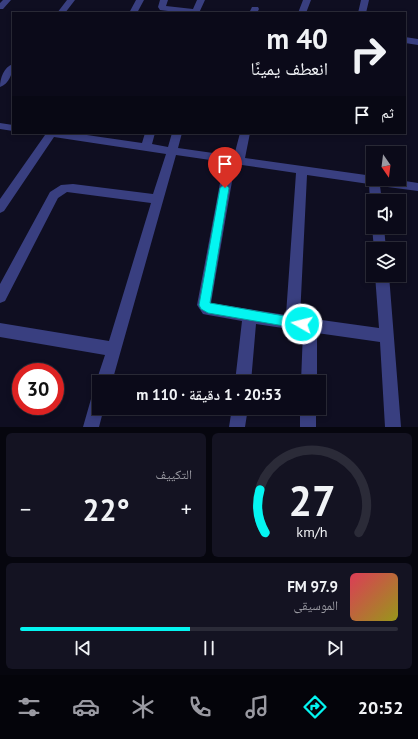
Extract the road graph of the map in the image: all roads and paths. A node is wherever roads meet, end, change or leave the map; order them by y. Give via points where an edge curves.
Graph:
1 (7, 0) edge
2 (71, 0) edge
3 (140, 0) edge
4 (164, 0) edge
5 (201, 0) edge
6 (307, 0) edge
7 (365, 0) edge
8 (0, 7) edge
9 (62, 12) edge
10 (134, 12) edge
11 (195, 12) edge
12 (302, 12) edge
13 (362, 12) edge
14 (406, 40) edge
15 (418, 42) edge
16 (12, 68) edge
17 (0, 84) edge
18 (0, 126) edge
19 (12, 128) edge
20 (51, 134) edge
21 (59, 134) edge
22 (150, 134) edge
23 (177, 134) edge
24 (245, 134) edge
25 (146, 146) junction
26 (171, 150) junction
27 (234, 160) junction
28 (302, 170) junction
29 (366, 180) edge
30 (406, 185) edge
31 (418, 187) edge
32 (156, 199) junction
33 (0, 208) edge
34 (383, 282) edge
35 (0, 298) edge
36 (250, 316) junction
37 (293, 323) junction
38 (310, 325) junction
39 (0, 330) edge
40 (387, 336) junction
41 (113, 349) junction
42 (106, 375) edge
43 (244, 375) edge
44 (309, 375) edge
45 (94, 415) edge
46 (239, 415) edge
47 (308, 415) edge
48 (91, 427) edge
49 (237, 427) edge
50 (308, 427) edge
51 (393, 427) edge

1 - 8 street
2 - 9 street
3 - 10 street
4 - 11 street via 163,8
5 - 11 street
6 - 12 street
7 - 13 street
14 - 15 street
16 - 17 street
18 - 19 street
20 - 33 street
21 - 25 street
22 - 25 street
23 - 26 street
24 - 27 street
25 - 26 street
26 - 27 street
26 - 32 street
27 - 28 street
27 - 36 street via 204,305 208,309
28 - 29 street
28 - 37 street
30 - 31 street
32 - 35 street via 73,188 59,190
32 - 41 street
34 - 40 street
36 - 37 street
36 - 43 street
37 - 38 street
38 - 40 street
38 - 44 street
39 - 41 street
40 - 51 street
41 - 42 street
45 - 48 street
46 - 49 street
47 - 50 street

